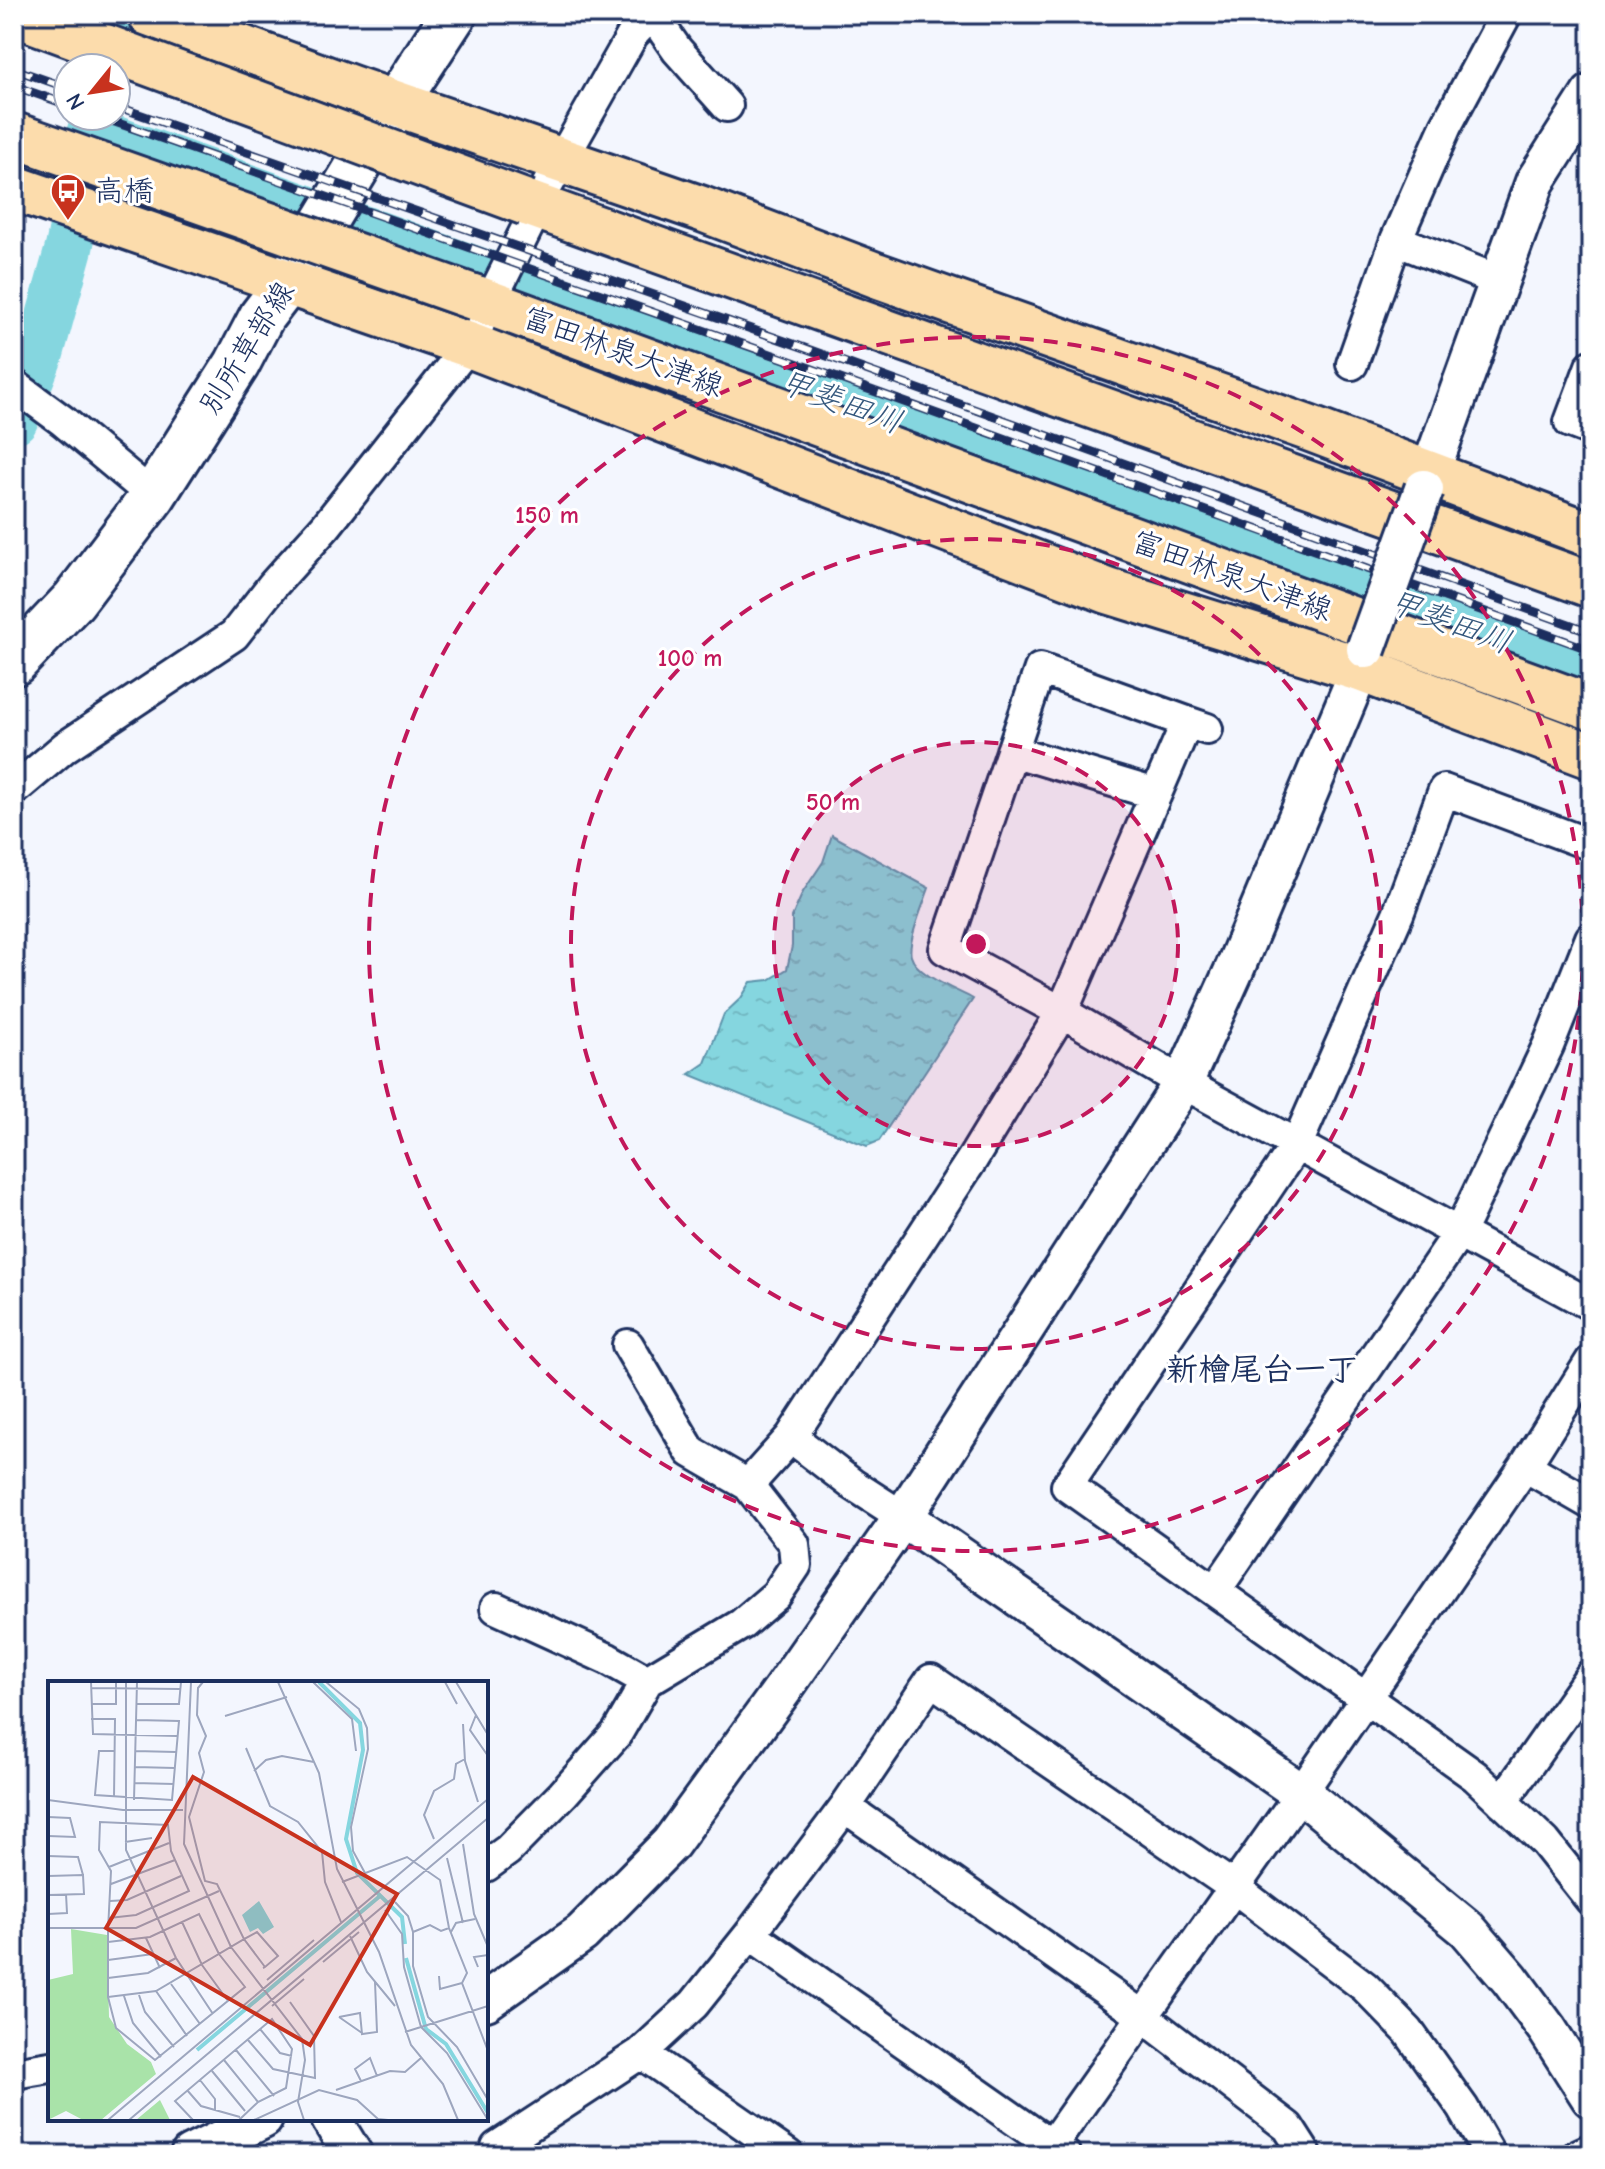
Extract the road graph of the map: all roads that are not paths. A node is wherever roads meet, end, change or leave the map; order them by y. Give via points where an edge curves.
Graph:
1 (16, 14) edge
2 (454, 14) edge
3 (1506, 14) edge
4 (170, 18) edge
5 (1591, 94) edge
6 (396, 103) junction
7 (727, 106) dead end
8 (14, 135) edge
9 (24, 191) edge
10 (540, 193) junction
11 (1396, 240) junction
12 (1499, 281) junction
13 (288, 282) junction
14 (480, 314) junction
15 (1352, 364) dead end
16 (1591, 366) edge
17 (14, 385) edge
18 (1591, 430) edge
19 (1427, 481) junction
20 (153, 496) junction
21 (1591, 535) edge
22 (1591, 585) edge
23 (1363, 659) junction
24 (14, 663) edge
25 (1591, 707) edge
26 (1012, 751) junction
27 (1591, 756) edge
28 (14, 790) edge
29 (1156, 794) junction
30 (1591, 845) edge
31 (1591, 938) edge
32 (1062, 1012) junction
33 (1183, 1083) junction
34 (1297, 1144) junction
35 (1459, 1233) junction
36 (1591, 1305) edge
37 (628, 1345) dead end
38 (1591, 1361) edge
39 (791, 1437) junction
40 (1525, 1466) junction
41 (748, 1485) junction
42 (1591, 1504) edge
43 (903, 1517) junction
44 (1215, 1591) junction
45 (496, 1608) dead end
46 (1591, 1675) edge
47 (647, 1681) junction
48 (1365, 1696) junction
49 (1301, 1793) junction
50 (1502, 1802) junction
51 (845, 1807) junction
52 (488, 1864) edge
53 (1235, 1888) junction
54 (1591, 1900) edge
55 (750, 1934) junction
56 (488, 2000) edge
57 (1144, 2017) junction
58 (641, 2053) junction
59 (48, 2067) edge
60 (14, 2073) edge
61 (1591, 2098) edge
62 (259, 2121) edge
63 (332, 2121) edge
64 (1591, 2149) edge
65 (771, 2151) edge
66 (1054, 2152) edge
67 (190, 2155) edge
68 (353, 2155) edge
69 (502, 2155) edge
70 (1306, 2155) edge
71 (1490, 2155) edge
72 (1578, 2155) edge

1 - 10 main road, bridge
2 - 6 main road, 別所草部線
3 - 11 street via 1446,126
4 - 6 main road
5 - 12 street via 1535,182
6 - 10 main road
6 - 13 main road, 別所草部線
7 - 10 street via 652,14 633,34
8 - 14 main road, 富田林泉大津線, bridge
9 - 13 main road
10 - 14 street
10 - 19 main road via 702,209
10 - 22 main road
11 - 12 street
11 - 15 street
12 - 19 street
13 - 14 main road via 325,297
13 - 20 main road, 別所草部線
14 - 23 main road via 1108,591
14 - 25 main road, 富田林泉大津線
14 - 28 street via 326,526 234,635 65,747
16 - 18 street via 1570,422
17 - 20 street
19 - 21 main road
19 - 23 street, bridge
20 - 24 main road, 別所草部線 via 74,600
23 - 27 main road
23 - 33 street
26 - 29 street
26 - 29 street via 1040,669 1197,725
26 - 32 street via 945,949
29 - 32 street
30 - 34 street via 1444,790 1398,914
31 - 35 street via 1548,1046
32 - 33 street
32 - 39 street
33 - 34 street
33 - 43 street
34 - 35 street
34 - 44 street via 1067,1486
35 - 36 street
35 - 44 street
37 - 41 street via 691,1452
38 - 40 street
39 - 41 street
39 - 43 street
40 - 42 street
40 - 48 street
41 - 47 street via 794,1544 796,1565 776,1595 742,1624
43 - 49 street
43 - 56 street via 671,1843 582,1933
44 - 48 street
45 - 47 street
46 - 50 street
47 - 52 street via 617,1733 519,1839
48 - 49 street
48 - 50 street via 1475,1776
49 - 53 street
49 - 61 street via 1467,1929 1547,2029
50 - 54 street via 1545,1842
51 - 53 street via 931,1680
51 - 55 street
51 - 57 street
53 - 57 street
53 - 71 street via 1365,1987 1408,2031
55 - 58 street via 694,2004
55 - 66 street
57 - 66 street
57 - 70 street via 1288,2127
58 - 65 street
58 - 69 street via 497,2147
59 - 60 street
62 - 67 street
63 - 68 street
64 - 72 street

